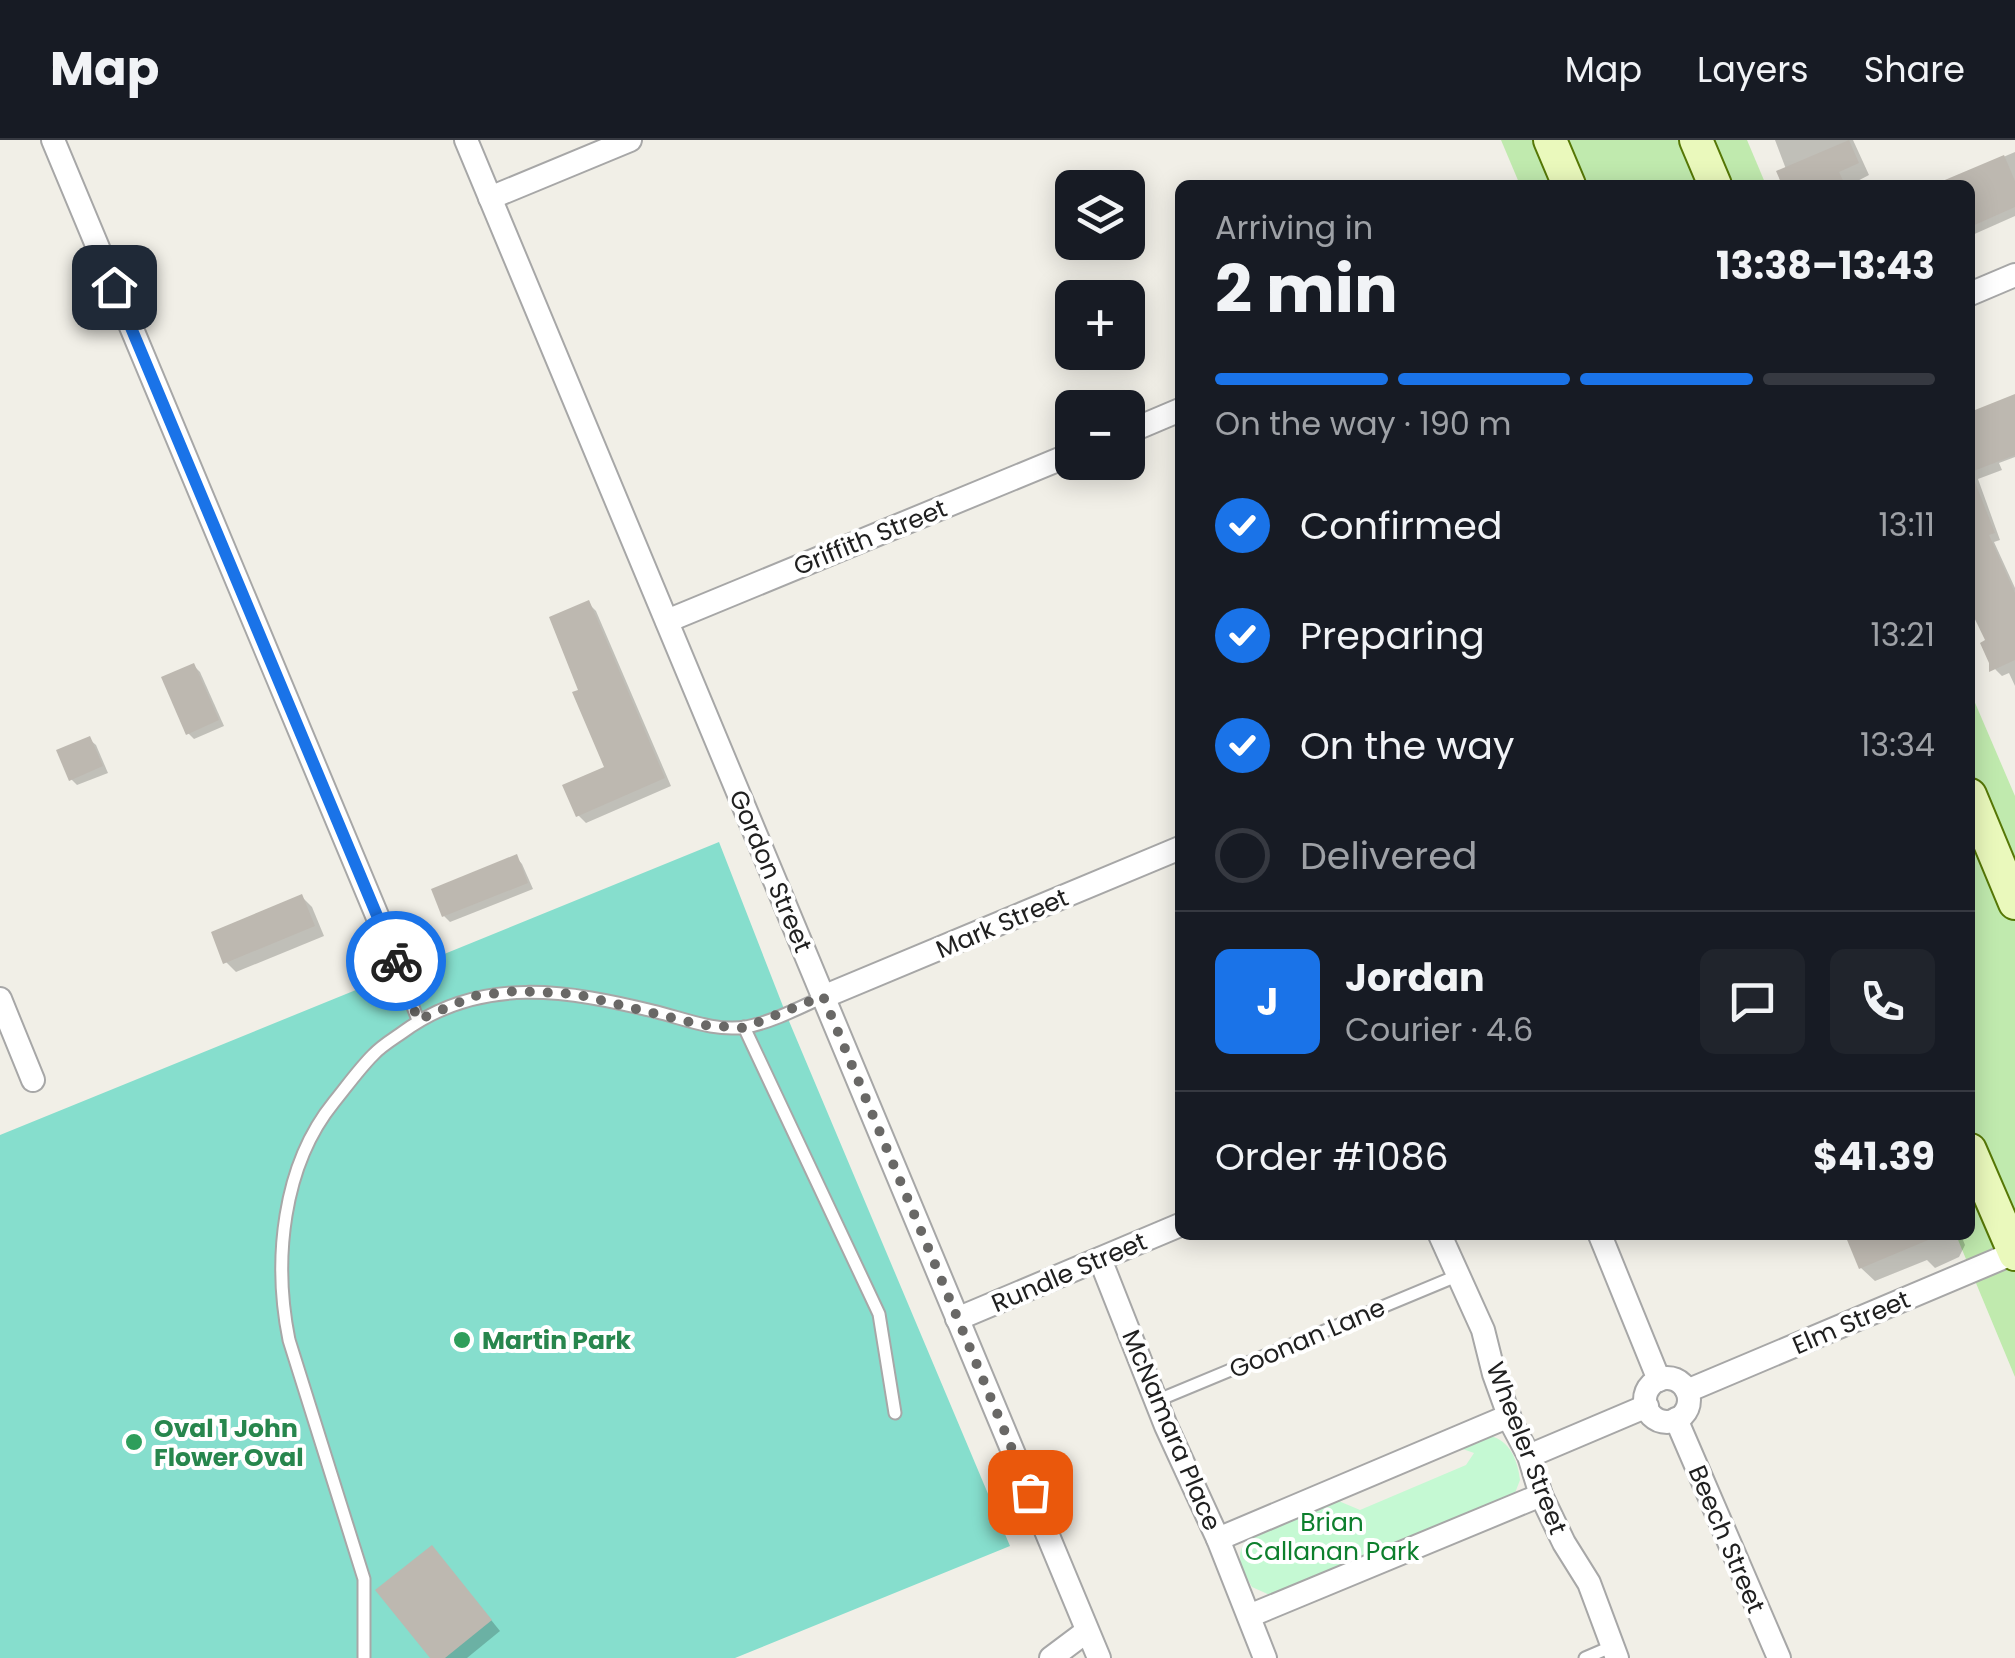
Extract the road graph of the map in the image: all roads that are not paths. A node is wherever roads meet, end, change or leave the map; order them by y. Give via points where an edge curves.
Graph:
1 (53, 140) edge
2 (466, 140) edge
3 (630, 140) edge
4 (1550, 140) edge
5 (1696, 140) edge
6 (1567, 180) edge
7 (1712, 180) edge
8 (490, 198) junction
9 (2015, 275) edge
10 (1975, 292) edge
11 (1175, 412) edge
12 (1145, 425) edge
13 (1055, 461) edge
14 (667, 620) junction
15 (1975, 807) edge
16 (1175, 850) edge
17 (2015, 904) edge
18 (392, 948) joint
19 (823, 996) junction
20 (0, 999) edge
21 (418, 1020) junction
22 (744, 1028) junction
23 (34, 1080) dead end
24 (1975, 1161) edge
25 (1175, 1227) edge
26 (1442, 1240) edge
27 (1602, 1240) edge
28 (2015, 1253) edge
29 (1100, 1259) junction
30 (1459, 1274) junction
31 (958, 1319) junction
32 (1659, 1380) junction
33 (1687, 1391) junction
34 (1156, 1401) junction
35 (1647, 1406) junction
36 (895, 1413) dead end
37 (1509, 1416) junction
38 (1676, 1420) junction
39 (1529, 1456) junction
40 (1540, 1495) junction
41 (1218, 1539) junction
42 (1249, 1616) junction
43 (1087, 1631) junction
44 (1616, 1652) edge
45 (364, 1658) edge
46 (1051, 1658) edge
47 (1099, 1658) edge
48 (1265, 1658) edge
49 (1585, 1658) edge
50 (1779, 1658) edge

1 - 18 street
2 - 8 street, Gordon Street
3 - 8 street
4 - 6 main road
5 - 7 main road
8 - 14 street, Gordon Street
9 - 10 street
11 - 12 street
13 - 14 street, Griffith Street
14 - 19 street, Gordon Street
15 - 17 main road
16 - 19 street, Mark Street
18 - 21 lane
19 - 22 lane
19 - 31 street, Gordon Street
20 - 23 street
21 - 22 lane via 474,996 516,991 575,994 702,1025
21 - 45 lane via 374,1052 321,1118 300,1166 280,1264 288,1340 364,1579
22 - 36 lane via 879,1314
24 - 28 main road
25 - 29 street, Rundle Street
26 - 30 street, Wheeler Street
27 - 32 street
28 - 33 street, Elm Street
29 - 31 street, Rundle Street
29 - 34 street, McNamara Place
30 - 34 lane, Goonan Lane
30 - 37 street, Wheeler Street
31 - 43 street, Gordon Street
32 - 33 street via 1674,1379
32 - 35 street via 1648,1389
33 - 38 street via 1688,1406
34 - 41 street, McNamara Place
35 - 38 street via 1658,1419
35 - 39 street
37 - 39 street, Wheeler Street
37 - 41 street
38 - 50 street, Beech Street
39 - 40 street, Wheeler Street
40 - 42 street
40 - 44 street, Wheeler Street via 1589,1582
41 - 42 street, McNamara Place
42 - 48 street, McNamara Place
43 - 46 street
43 - 47 street, Gordon Street
44 - 49 lane

